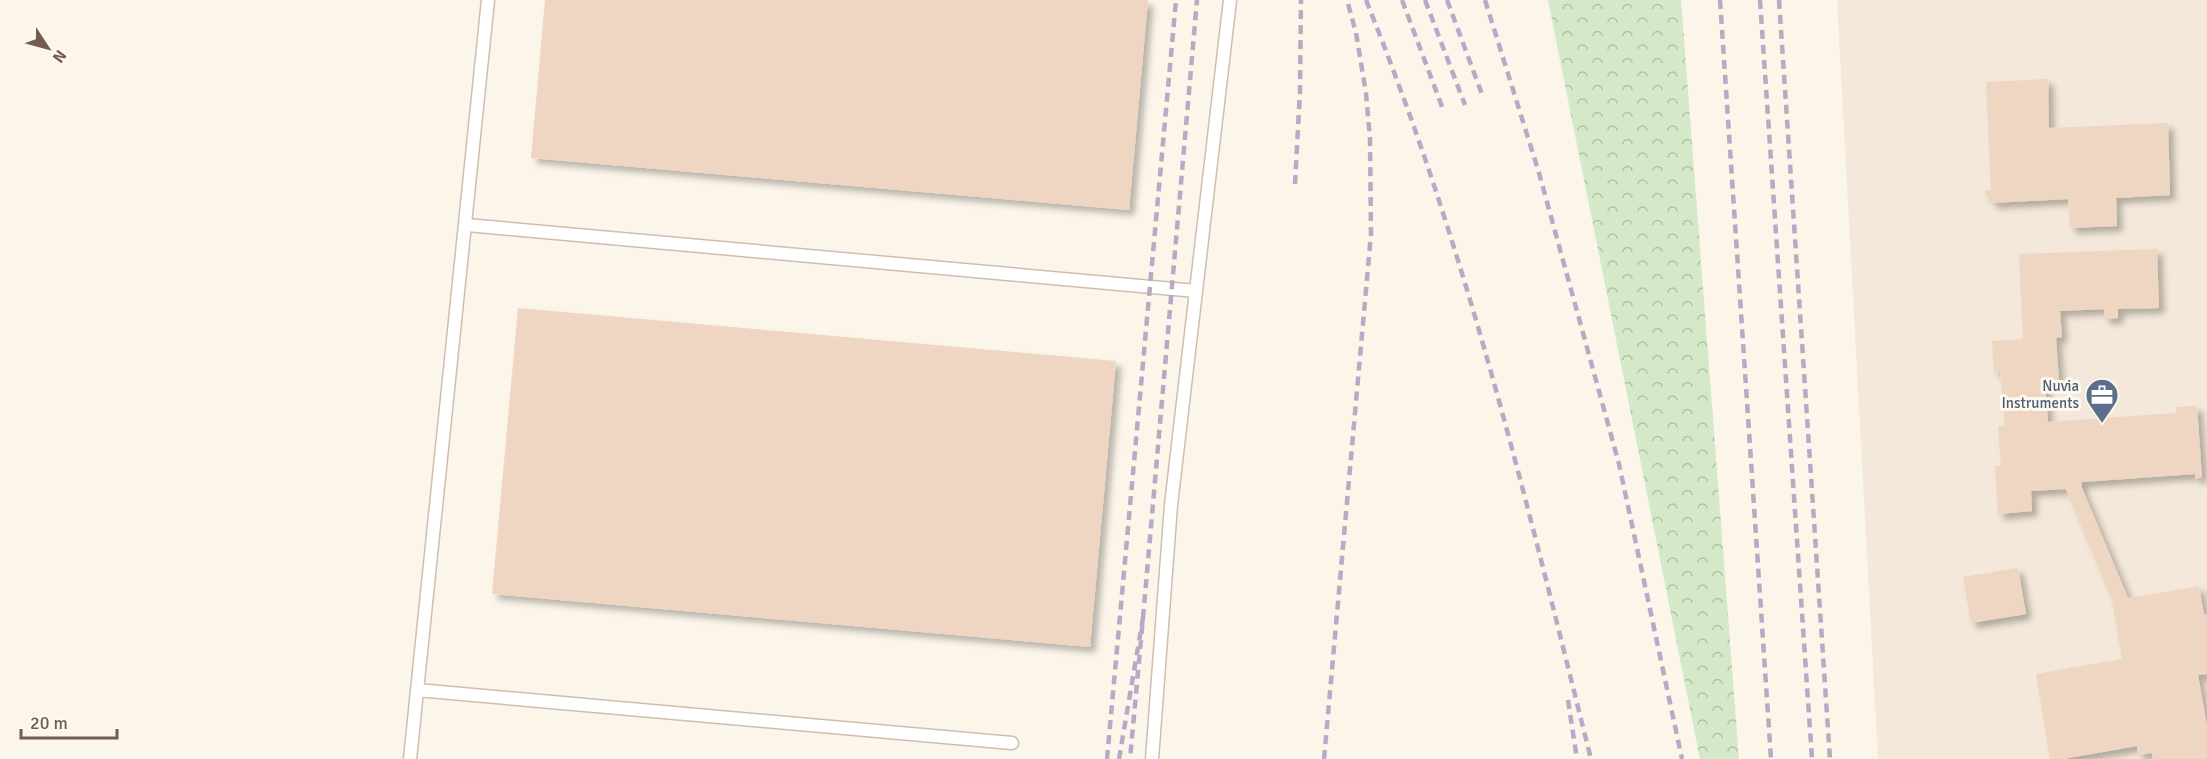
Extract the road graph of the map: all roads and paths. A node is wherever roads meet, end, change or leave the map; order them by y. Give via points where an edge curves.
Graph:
1 (488, 0) edge
2 (1230, 0) edge
3 (466, 225) junction
4 (1196, 291) junction
5 (417, 690) junction
6 (1012, 743) dead end
7 (410, 759) edge
8 (1152, 759) edge

1 - 3 lane
2 - 4 lane
3 - 4 lane
3 - 5 lane
4 - 8 lane via 1171,505
5 - 6 lane
5 - 7 lane

